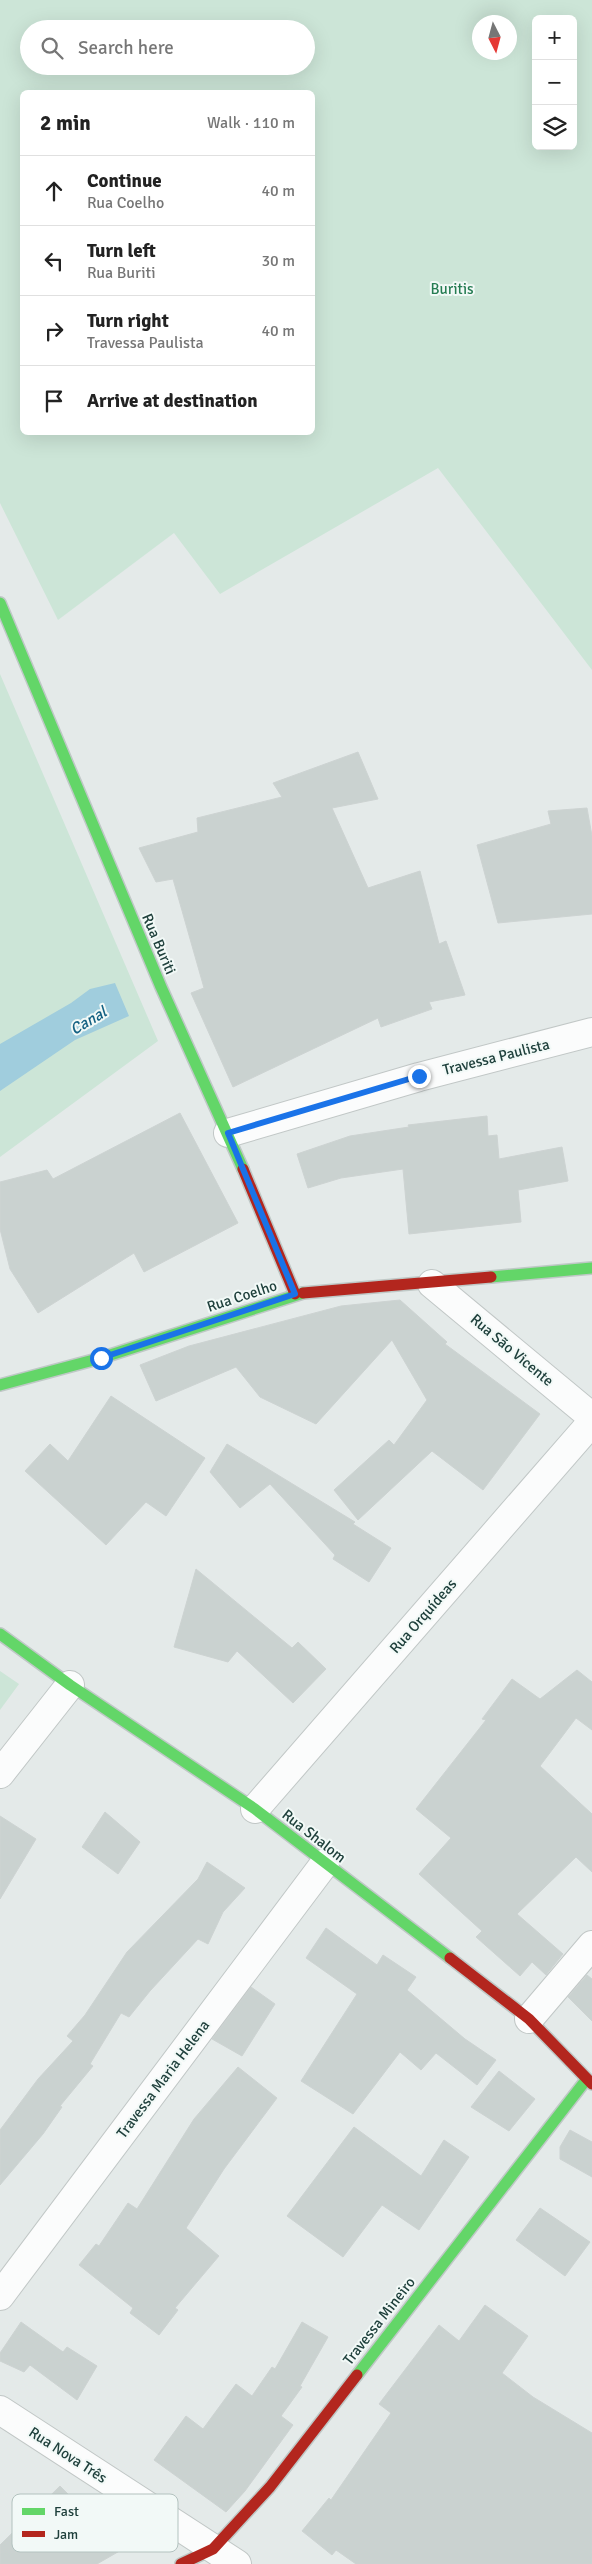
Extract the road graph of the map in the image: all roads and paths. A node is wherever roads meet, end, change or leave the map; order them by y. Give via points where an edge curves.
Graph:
1 (0, 603) edge
2 (592, 1032) edge
3 (228, 1133) junction
4 (592, 1268) edge
5 (432, 1284) junction
6 (295, 1294) junction
7 (0, 1385) edge
8 (592, 1417) edge
9 (592, 1422) edge
10 (0, 1634) edge
11 (70, 1685) junction
12 (0, 1774) edge
13 (255, 1809) junction
14 (325, 1863) junction
15 (592, 1946) edge
16 (529, 2019) junction
17 (589, 2082) edge
18 (0, 2296) edge
19 (0, 2410) edge
20 (129, 2494) edge
21 (178, 2526) edge
22 (213, 2549) junction
23 (181, 2564) edge
24 (238, 2564) edge

1 - 3 street, Rua Buriti via 161,987
2 - 3 street, Travessa Paulista via 419,1076
3 - 6 street, Rua Buriti
4 - 5 street, Rua Coelho
5 - 6 street, Rua Coelho
5 - 8 street, Rua São Vicente
6 - 7 street, Rua Coelho via 101,1358
9 - 13 street, Rua Orquídeas
10 - 11 street, Rua Shalom
11 - 12 street
11 - 13 street, Rua Shalom
13 - 14 street, Rua Shalom
14 - 16 street, Rua Shalom
14 - 18 street, Travessa Maria Helena
15 - 16 street
16 - 17 street, Rua Shalom
17 - 22 street, Travessa Mineiro via 270,2487
19 - 20 street, Rua Nova Três
21 - 22 street, Rua Nova Três
22 - 23 street, Travessa Mineiro
22 - 24 street, Rua Nova Três

